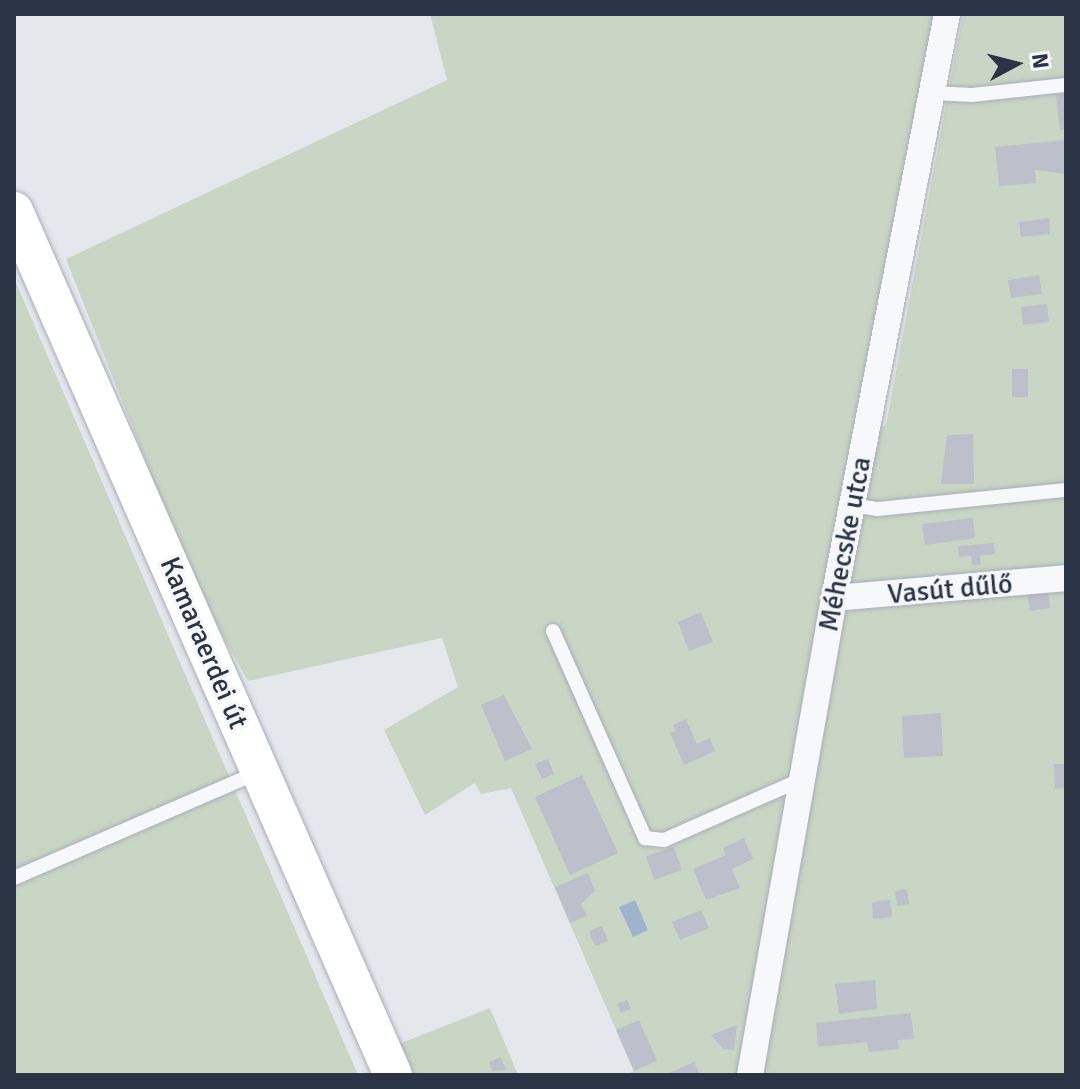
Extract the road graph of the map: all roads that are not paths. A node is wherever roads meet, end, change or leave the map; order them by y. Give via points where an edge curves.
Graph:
1 (947, 14) edge
2 (1066, 85) edge
3 (933, 93) junction
4 (14, 211) edge
5 (1066, 490) edge
6 (852, 505) junction
7 (1066, 578) edge
8 (834, 598) junction
9 (553, 631) dead end
10 (260, 772) junction
11 (800, 780) junction
12 (14, 878) edge
13 (393, 1075) edge
14 (750, 1075) edge

1 - 3 street, Méhecske utca
2 - 3 lane via 972,95
3 - 6 street, Méhecske utca
4 - 10 street, Kamaraerdei út
5 - 6 lane via 878,509
6 - 8 street, Méhecske utca
7 - 8 street, Vasút dűlő
8 - 11 street, Méhecske utca
9 - 11 lane via 645,838 664,840
10 - 12 lane
10 - 13 street, Kamaraerdei út
11 - 14 street, Méhecske utca

